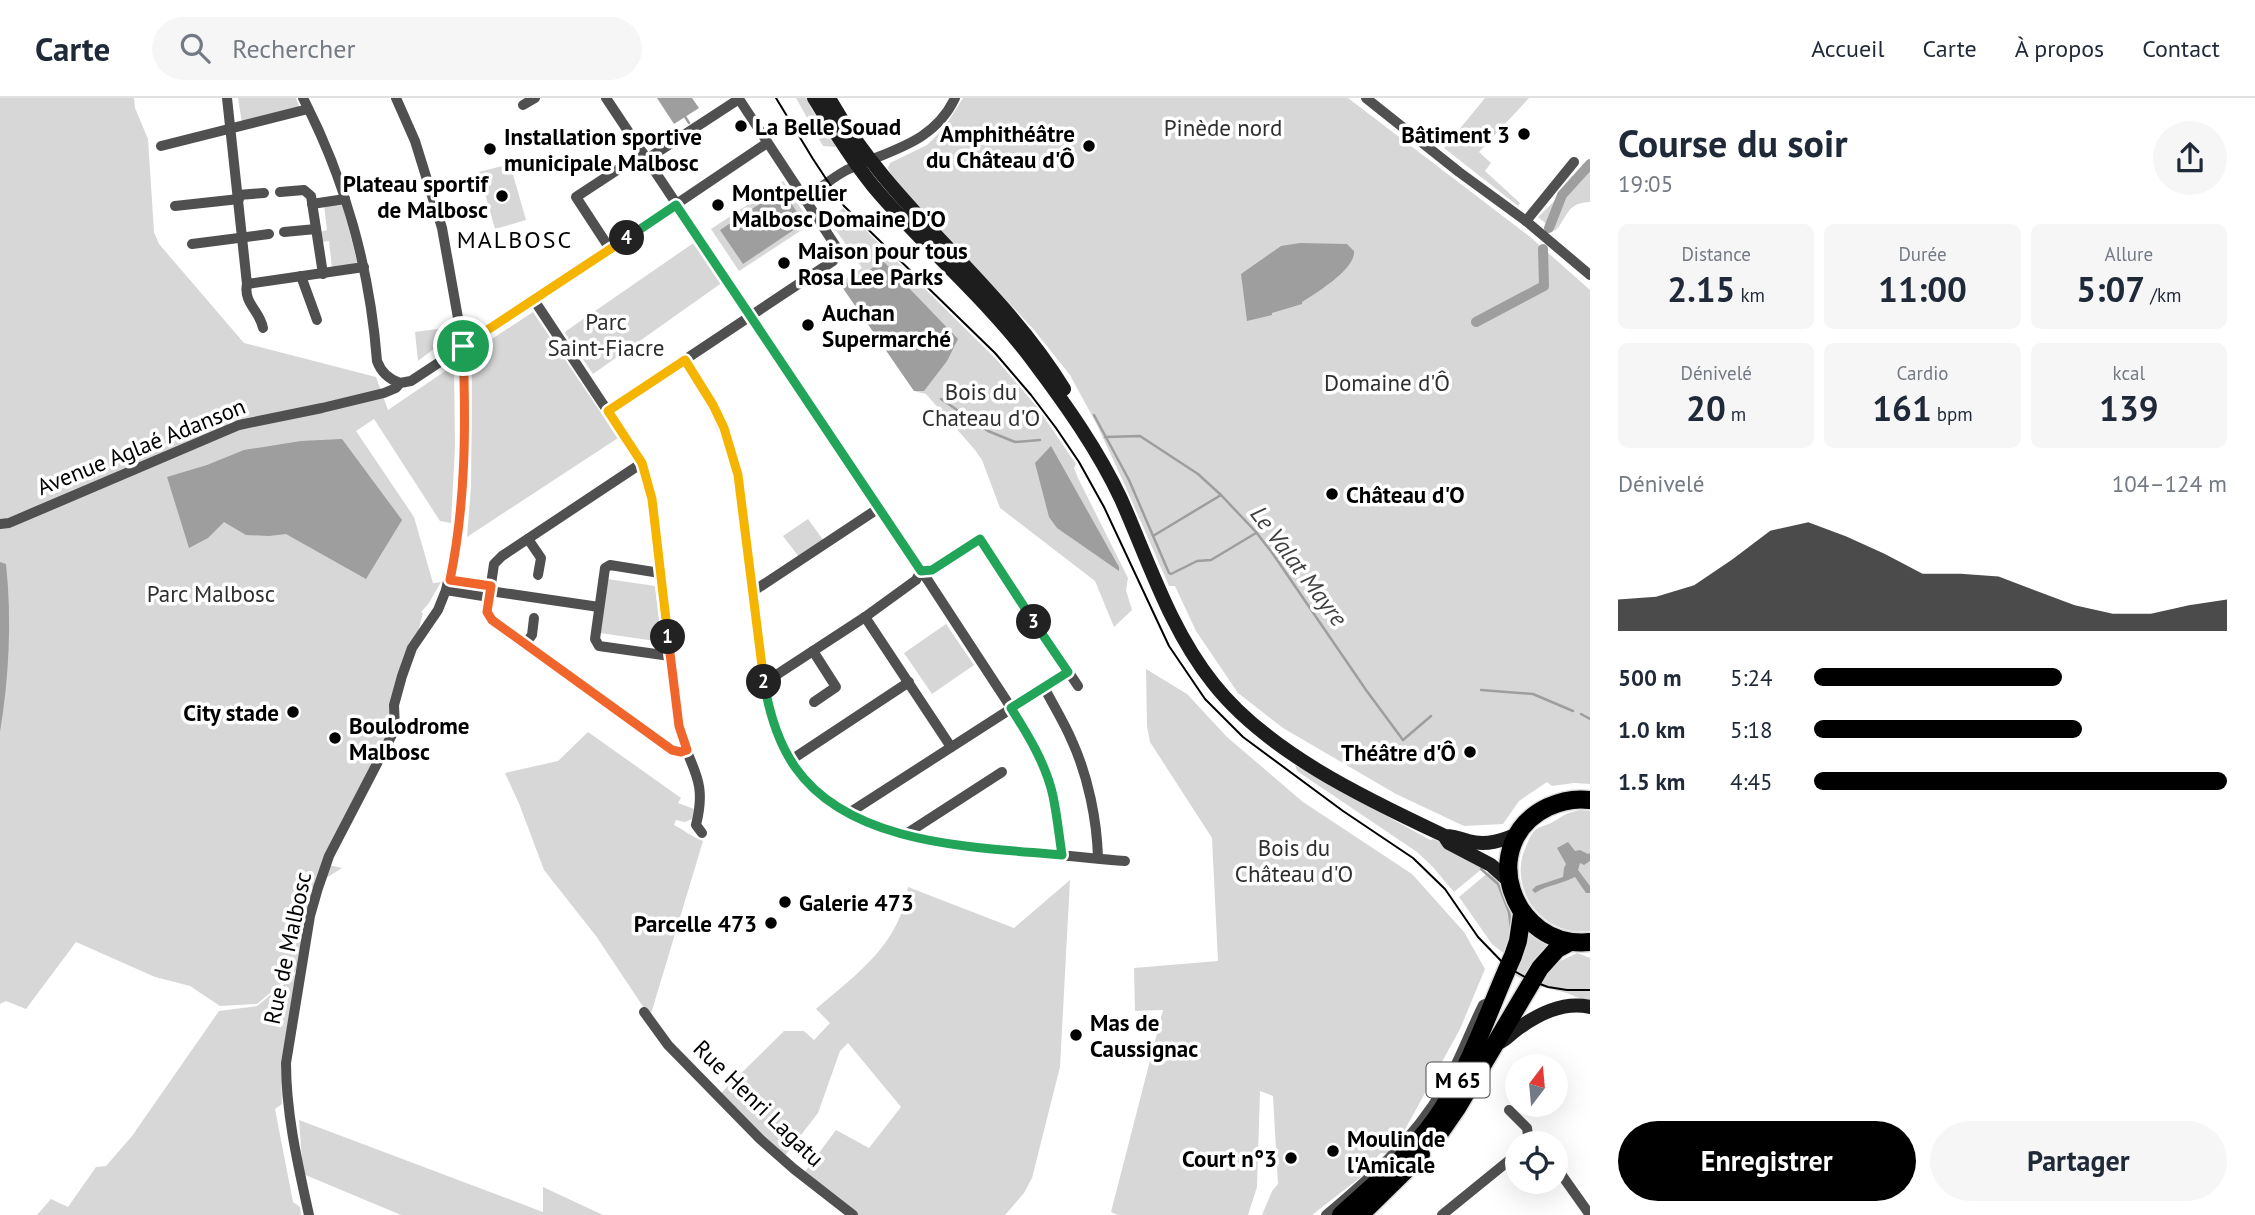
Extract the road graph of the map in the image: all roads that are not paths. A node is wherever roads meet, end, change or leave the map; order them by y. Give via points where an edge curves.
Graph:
1 (228, 98) edge
2 (303, 98) edge
3 (396, 98) edge
4 (535, 98) edge
5 (606, 98) edge
6 (814, 98) edge
7 (829, 98) edge
8 (955, 98) edge
9 (1366, 98) edge
10 (739, 99) edge
11 (523, 106) dead end
12 (308, 109) junction
13 (231, 127) junction
14 (767, 143) junction
15 (161, 146) dead end
16 (645, 156) junction
17 (1574, 162) dead end
18 (858, 165) junction
19 (280, 192) dead end
20 (264, 193) dead end
21 (238, 197) junction
22 (345, 199) junction
23 (804, 200) junction
24 (312, 204) junction
25 (676, 205) junction
26 (175, 206) dead end
27 (1526, 221) junction
28 (316, 229) junction
29 (284, 232) dead end
30 (269, 234) dead end
31 (243, 238) junction
32 (192, 244) dead end
33 (610, 249) junction
34 (363, 267) junction
35 (323, 274) junction
36 (1590, 275) edge
37 (301, 276) junction
38 (247, 284) junction
39 (534, 300) junction
40 (752, 316) junction
41 (317, 320) dead end
42 (264, 328) dead end
43 (463, 346) junction
44 (685, 360) junction
45 (400, 383) junction
46 (608, 411) junction
47 (642, 463) junction
48 (879, 508) junction
49 (0, 524) edge
50 (528, 539) junction
51 (660, 573) junction
52 (923, 573) junction
53 (538, 575) dead end
54 (448, 585) junction
55 (490, 591) junction
56 (752, 592) junction
57 (599, 607) junction
58 (865, 617) junction
59 (534, 618) dead end
60 (525, 644) junction
61 (813, 651) junction
62 (670, 656) junction
63 (1068, 672) junction
64 (909, 682) junction
65 (764, 683) junction
66 (1078, 686) dead end
67 (1044, 687) junction
68 (814, 702) dead end
69 (1010, 705) junction
70 (951, 747) junction
71 (687, 750) junction
72 (791, 760) junction
73 (1002, 772) dead end
74 (1590, 800) edge
75 (849, 814) junction
76 (1519, 833) junction
77 (702, 834) dead end
78 (906, 834) junction
79 (1445, 836) junction
80 (1062, 855) junction
81 (1098, 858) junction
82 (1125, 861) dead end
83 (1509, 881) junction
84 (1522, 914) junction
85 (1570, 942) junction
86 (1590, 943) edge
87 (1493, 1001) junction
88 (1590, 1007) edge
89 (644, 1012) dead end
90 (1494, 1045) junction
91 (1516, 1117) edge
92 (1527, 1131) edge
93 (1505, 1164) edge
94 (1568, 1184) edge
95 (309, 1215) edge
96 (853, 1215) edge
97 (1326, 1215) edge
98 (1341, 1215) edge
99 (1360, 1215) edge
100 (1442, 1215) edge
101 (1590, 1215) edge

1 - 13 street
2 - 12 street
3 - 43 street, Rue de Malbosc via 415,141 442,228
4 - 11 street
5 - 16 street
6 - 18 main road
7 - 18 main road
8 - 18 street via 919,140
9 - 27 street
10 - 14 street
10 - 16 street
12 - 13 street
12 - 22 street
13 - 15 street
13 - 21 street
14 - 23 street
14 - 25 street, Avenue Aglaé Adanson
16 - 25 street
16 - 33 street via 576,197
17 - 27 street
18 - 23 street
18 - 79 main road via 1003,323 1093,446 1178,629 1227,700 1304,762
19 - 24 street via 304,190 312,196
20 - 21 street
21 - 26 street
21 - 31 street
22 - 24 street
22 - 34 street
23 - 40 street via 835,245 836,256
24 - 28 street
25 - 33 street, Avenue Aglaé Adanson
25 - 40 street
27 - 36 street
28 - 29 street
28 - 35 street
30 - 31 street
31 - 32 street
31 - 38 street
33 - 39 street, Avenue Aglaé Adanson
34 - 35 street
34 - 45 street via 379,369
35 - 37 street
37 - 38 street
37 - 41 street
38 - 42 street via 247,300
39 - 43 street, Avenue Aglaé Adanson
39 - 46 street
40 - 44 street
40 - 48 street
43 - 45 street, Avenue Aglaé Adanson via 423,374
43 - 54 street, Rue de Malbosc via 464,470 460,527
44 - 46 street
44 - 56 street via 713,405 731,450
45 - 49 street, Avenue Aglaé Adanson via 384,393 239,425
46 - 47 street
47 - 50 street
47 - 51 street via 652,499
48 - 52 street
48 - 56 street
50 - 53 street via 541,558
50 - 55 street via 494,564
51 - 57 street via 610,565 605,568
51 - 62 street
52 - 58 street
52 - 63 street via 980,539
52 - 69 street
54 - 55 street
54 - 95 street, Rue de Malbosc via 438,610 412,648 394,705 395,729 329,856 310,916 286,1063 296,1161
55 - 57 street
55 - 60 street via 487,612 492,620
56 - 65 street
57 - 62 street via 598,646
58 - 61 street
58 - 64 street
59 - 60 street via 532,635
60 - 71 street via 672,750
61 - 65 street
61 - 68 street via 836,687
62 - 71 street via 679,726
63 - 66 street
63 - 67 street
64 - 70 street
64 - 72 street
65 - 72 street via 774,726
67 - 69 street
67 - 81 street via 1085,778
69 - 70 street
69 - 80 street via 1049,782
70 - 75 street
71 - 77 street via 701,792 696,825
72 - 75 street via 819,793
73 - 78 street
74 - 76 main road via 1571,800 1543,809
75 - 78 street
76 - 79 main road via 1485,844
76 - 83 main road via 1510,856
78 - 80 street via 960,846
79 - 83 main road
80 - 81 street
81 - 82 street
83 - 84 main road
84 - 85 main road via 1543,933
84 - 87 main road, M 65 via 1518,941
85 - 86 main road
85 - 90 main road, M 65 via 1540,968
87 - 97 street via 1483,1005 1451,1074 1415,1131
87 - 98 main road, M 65 via 1473,1052 1434,1120 1405,1156
88 - 90 main road via 1575,1004 1555,1009
89 - 96 street, Rue Henri Lagatu via 668,1045 760,1139
90 - 99 main road, M 65 via 1446,1125 1413,1165
91 - 92 street
93 - 100 street
94 - 101 street

